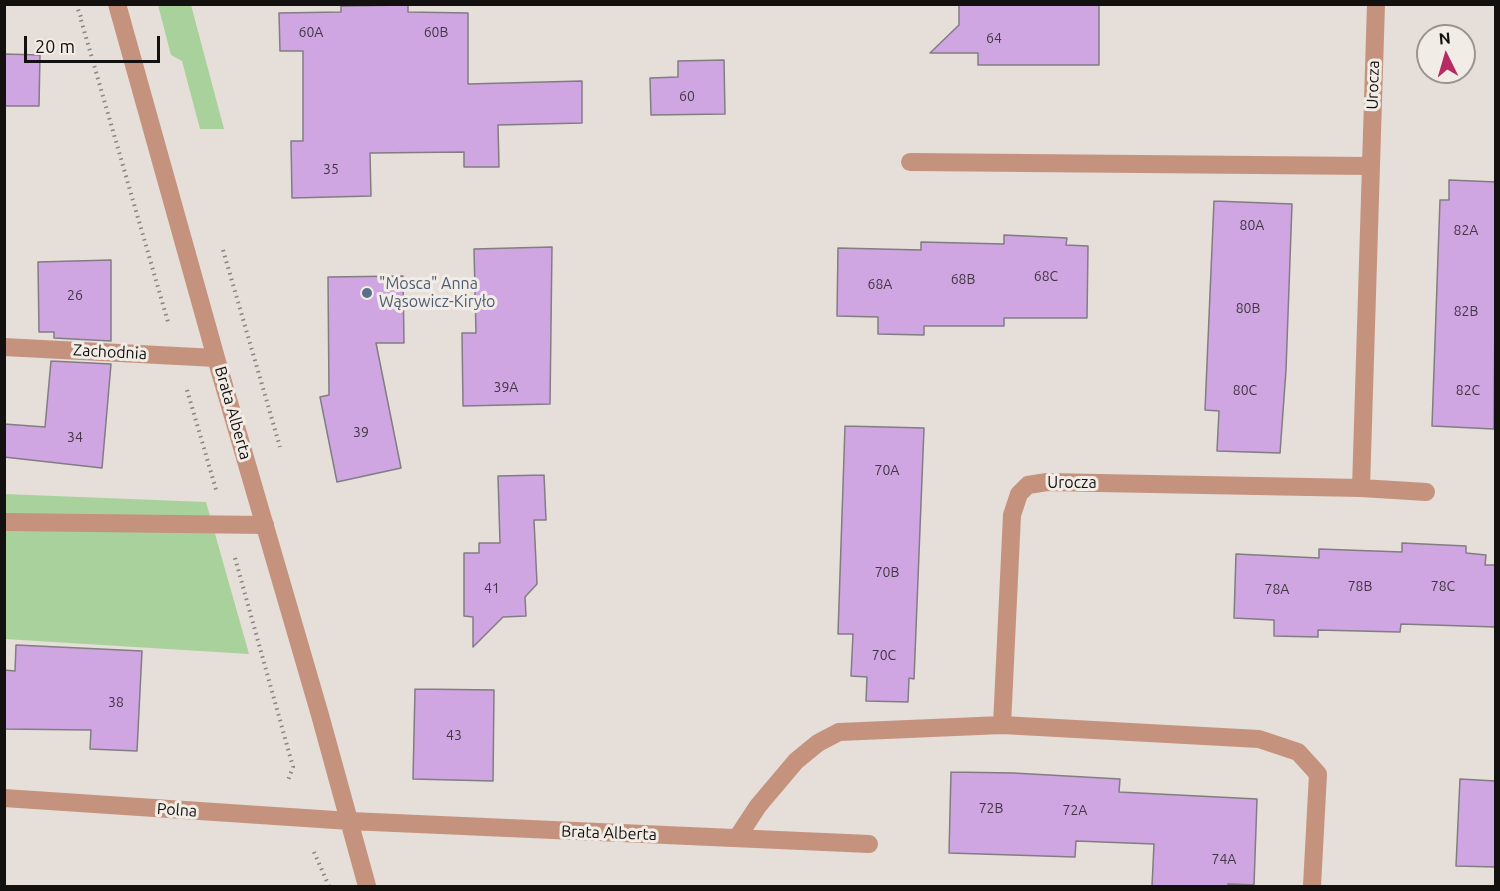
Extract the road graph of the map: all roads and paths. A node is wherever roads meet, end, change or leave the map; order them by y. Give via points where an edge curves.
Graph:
1 (117, 4) edge
2 (1376, 4) edge
3 (81, 20) dead end
4 (910, 162) dead end
5 (1371, 166) junction
6 (4, 347) edge
7 (178, 355) junction
8 (216, 358) junction
9 (1362, 488) junction
10 (1426, 492) dead end
11 (4, 522) edge
12 (226, 524) junction
13 (265, 525) junction
14 (1002, 725) junction
15 (4, 798) edge
16 (286, 817) junction
17 (350, 821) junction
18 (737, 838) junction
19 (869, 844) dead end
20 (329, 886) edge
21 (367, 886) edge
22 (1312, 886) edge

1 - 8 street, Brata Alberta
2 - 5 street, Urocza
3 - 7 path
4 - 5 street
5 - 9 street, Urocza
6 - 7 street, Zachodnia
7 - 8 street, Zachodnia
7 - 12 path
8 - 13 street, Brata Alberta
9 - 10 street, Urocza
9 - 14 street, Urocza via 1047,482 1028,485 1019,494 1012,515
11 - 12 street
12 - 13 street
12 - 16 path via 293,767 288,780
13 - 17 street, Brata Alberta
14 - 18 street via 839,732 796,761
14 - 22 street via 1259,739 1298,752 1318,774
15 - 16 street, Polna
16 - 17 street, Polna
16 - 20 path via 287,842 313,851
17 - 18 street, Brata Alberta
17 - 21 street, Brata Alberta
18 - 19 street, Brata Alberta

